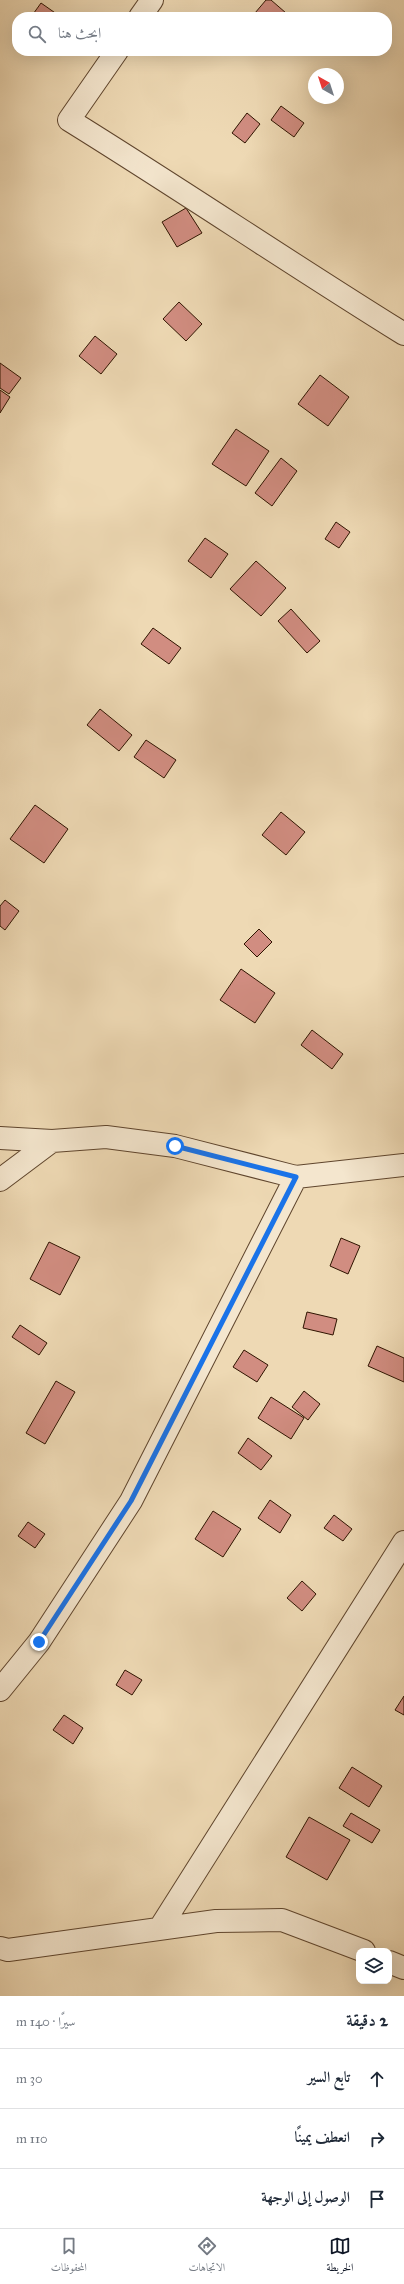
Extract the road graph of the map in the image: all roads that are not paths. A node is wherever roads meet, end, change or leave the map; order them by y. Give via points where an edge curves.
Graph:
1 (152, 0) edge
2 (144, 12) edge
3 (114, 56) edge
4 (404, 334) edge
5 (0, 1138) edge
6 (52, 1141) junction
7 (404, 1165) edge
8 (296, 1177) junction
9 (0, 1180) edge
10 (404, 1542) edge
11 (0, 1690) edge
12 (160, 1928) junction
13 (0, 1948) edge
14 (356, 1948) edge
15 (392, 1963) edge
16 (404, 1968) edge

1 - 2 street
3 - 4 street via 69,120 167,181 292,265
5 - 6 street
6 - 8 street via 106,1137 175,1146
6 - 9 street
7 - 8 street
8 - 11 street via 131,1501 39,1642
10 - 12 street
12 - 13 street via 8,1950
12 - 14 street via 216,1921 282,1920
15 - 16 street

